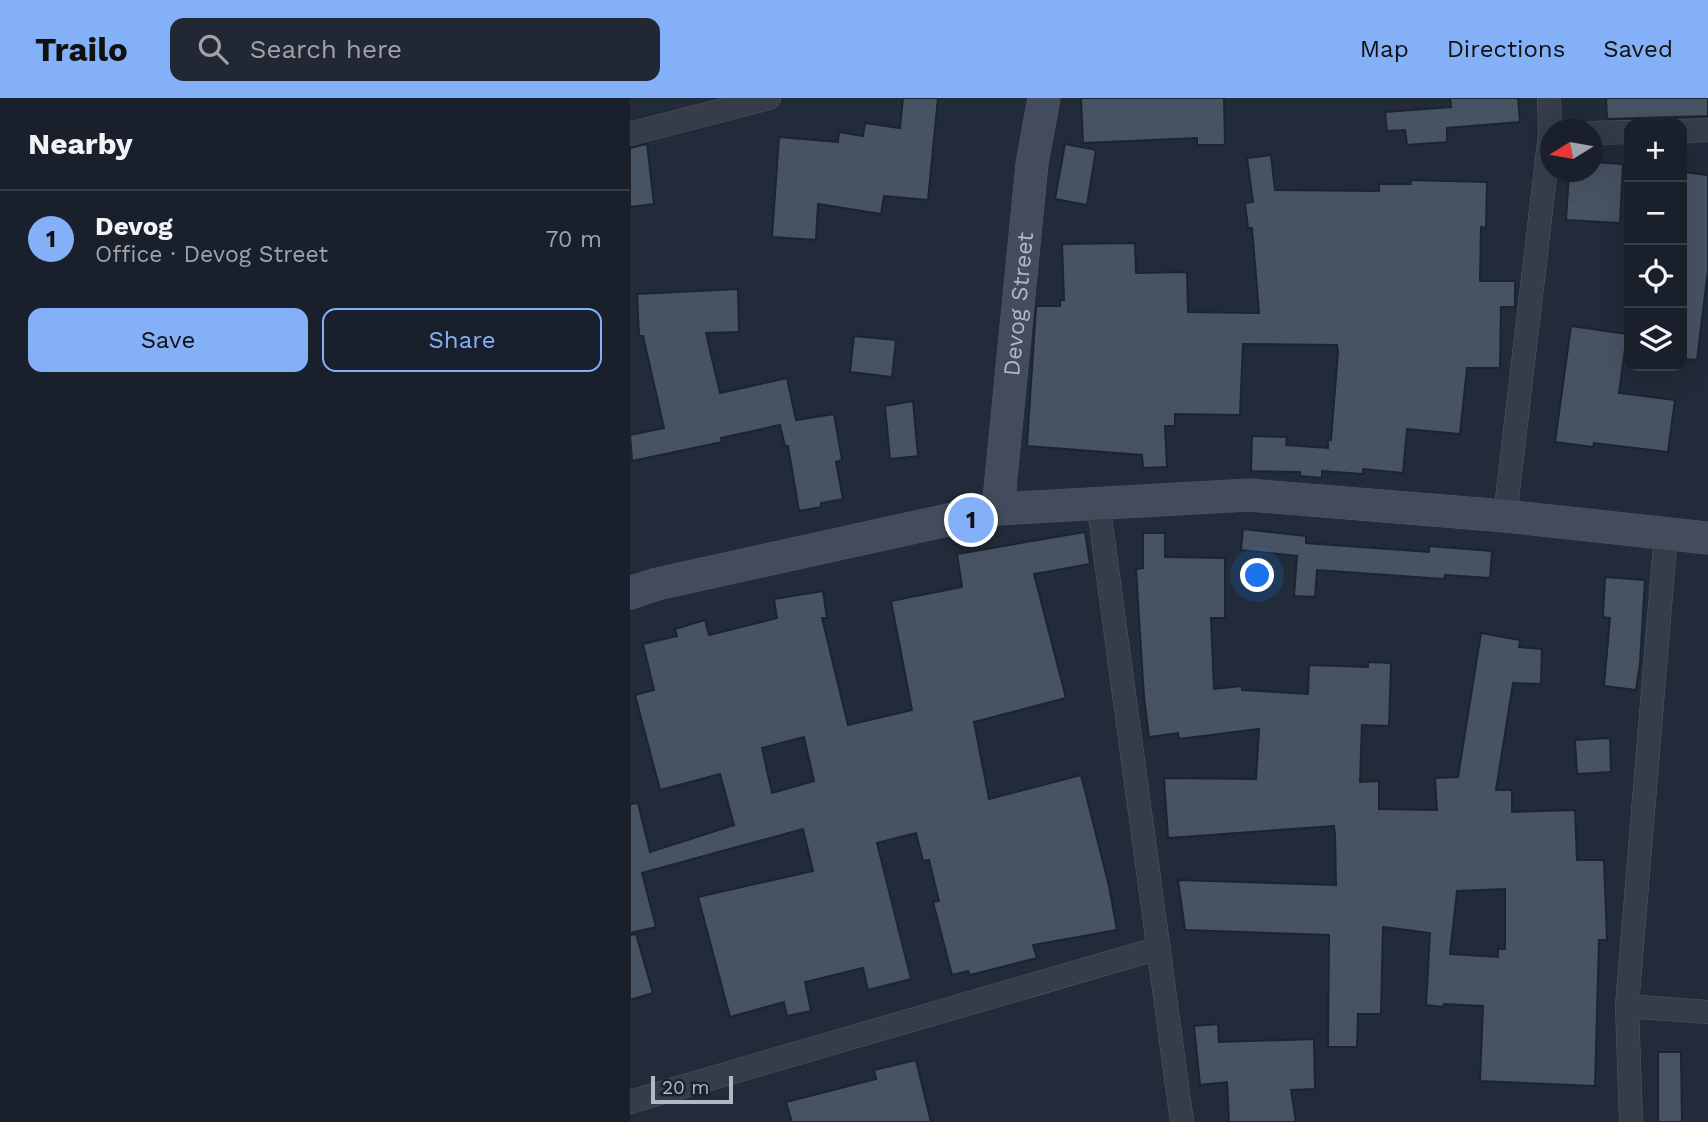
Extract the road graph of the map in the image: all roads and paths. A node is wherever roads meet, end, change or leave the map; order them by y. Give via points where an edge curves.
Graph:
1 (1044, 98) edge
2 (1549, 98) edge
3 (758, 100) edge
4 (1550, 119) edge
5 (1708, 130) edge
6 (1687, 131) edge
7 (1624, 132) edge
8 (1603, 133) edge
9 (630, 134) edge
10 (1544, 182) edge
11 (1098, 502) junction
12 (998, 509) junction
13 (1505, 516) junction
14 (1666, 533) junction
15 (1708, 538) edge
16 (630, 593) edge
17 (1159, 948) junction
18 (1627, 1006) junction
19 (1708, 1012) edge
20 (630, 1102) edge
21 (1182, 1122) edge
22 (1631, 1122) edge

1 - 12 street, Devog Street via 1032,164
2 - 4 street
3 - 9 street
5 - 6 street
7 - 8 street
10 - 13 street
11 - 12 street
11 - 13 street via 1249,495
11 - 17 street
12 - 16 street
13 - 14 street
14 - 15 street
14 - 18 street
17 - 20 street
17 - 21 street
18 - 19 street
18 - 22 street

